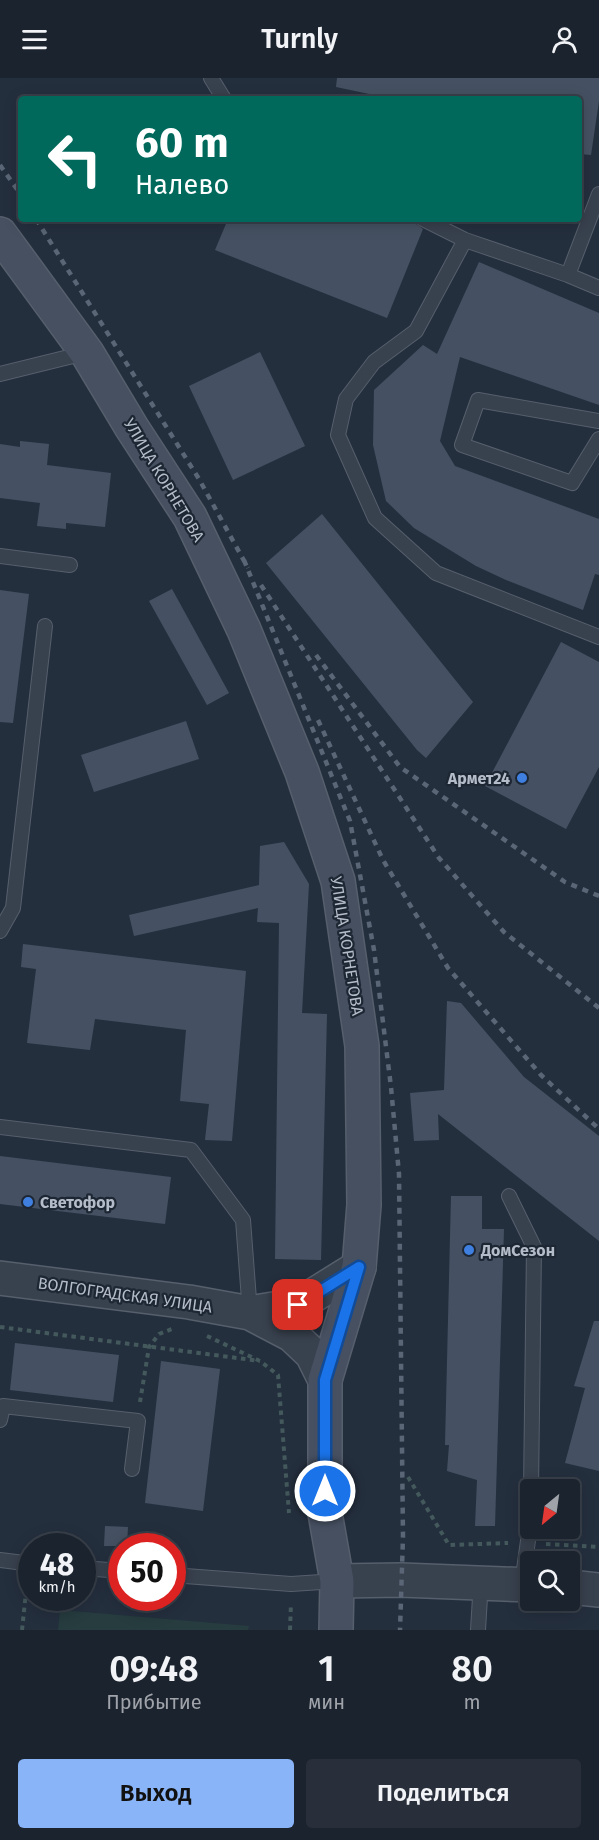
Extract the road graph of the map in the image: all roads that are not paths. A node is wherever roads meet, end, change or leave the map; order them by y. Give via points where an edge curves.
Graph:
1 (211, 78) edge
2 (222, 96) edge
3 (599, 194) edge
4 (429, 222) edge
5 (0, 234) edge
6 (465, 240) junction
7 (568, 274) junction
8 (599, 288) edge
9 (87, 352) junction
10 (0, 374) edge
11 (599, 421) edge
12 (599, 439) edge
13 (0, 556) edge
14 (70, 565) dead end
15 (45, 626) dead end
16 (599, 637) edge
17 (6, 907) edge
18 (0, 931) edge
19 (0, 1127) edge
20 (509, 1196) dead end
21 (359, 1267) junction
22 (0, 1278) edge
23 (250, 1313) junction
24 (325, 1380) junction
25 (0, 1420) edge
26 (132, 1469) dead end
27 (531, 1479) edge
28 (0, 1560) edge
29 (18, 1562) edge
30 (186, 1576) edge
31 (337, 1581) junction
32 (481, 1581) junction
33 (520, 1584) edge
34 (580, 1588) edge
35 (599, 1590) edge
36 (336, 1630) edge
37 (478, 1630) edge

1 - 2 lane
3 - 7 lane
4 - 6 lane
5 - 9 main road, УЛИЦА КОРНЕТОВА
6 - 7 lane
6 - 16 lane via 416,332 374,362 346,399 338,435 375,518 436,573
7 - 8 lane
9 - 10 lane
9 - 21 main road, УЛИЦА КОРНЕТОВА via 190,517 234,609 302,772 338,881 362,1046 364,1205
11 - 12 lane via 478,400 462,445 572,483
13 - 14 lane
15 - 17 lane
17 - 18 lane
19 - 23 lane via 191,1150 243,1220
20 - 27 lane via 534,1247
21 - 23 street via 298,1305
21 - 24 main road, УЛИЦА КОРНЕТОВА
22 - 23 street, ВОЛГОГРАДСКАЯ УЛИЦА
23 - 24 street via 291,1335 312,1354
24 - 31 main road, УЛИЦА КОРНЕТОВА via 325,1513
25 - 26 lane via 3,1406 138,1421
28 - 29 lane
30 - 31 lane via 291,1584
31 - 32 street
31 - 36 main road, УЛИЦА КОРНЕТОВА
32 - 33 street
32 - 37 lane
34 - 35 street

